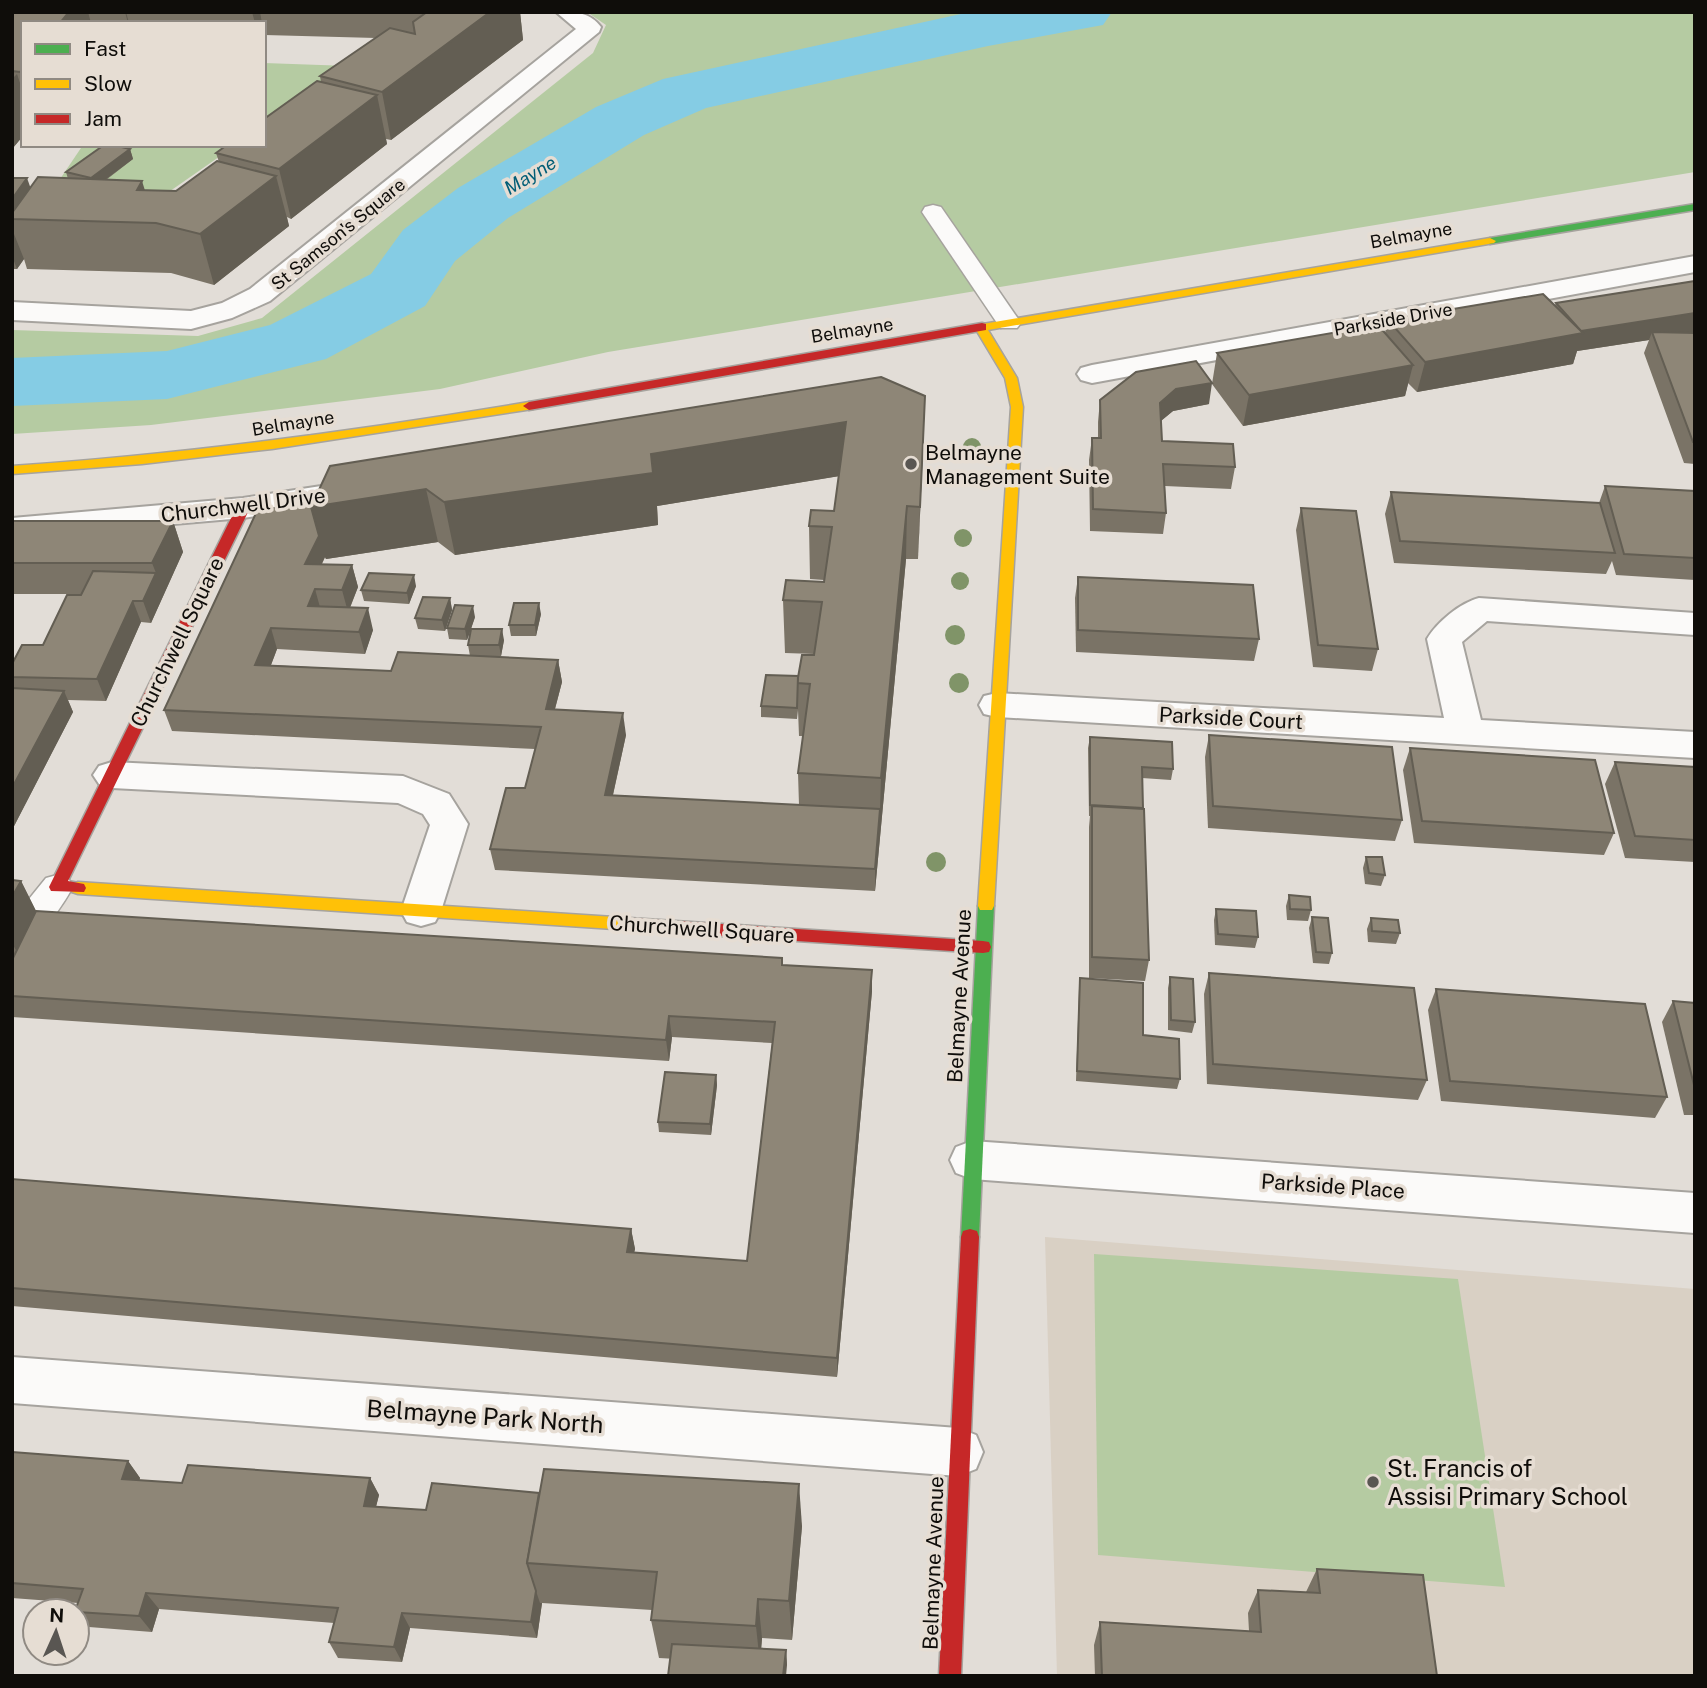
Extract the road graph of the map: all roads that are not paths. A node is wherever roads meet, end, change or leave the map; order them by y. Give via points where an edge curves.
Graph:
1 (567, 12) edge
2 (1695, 207) edge
3 (933, 212) dead end
4 (1695, 264) edge
5 (12, 312) edge
6 (1009, 323) junction
7 (981, 328) junction
8 (1092, 374) dead end
9 (12, 470) edge
10 (395, 484) edge
11 (243, 508) junction
12 (12, 528) edge
13 (1695, 624) edge
14 (997, 705) junction
15 (1465, 731) junction
16 (1695, 745) edge
17 (111, 775) junction
18 (57, 887) junction
19 (421, 911) junction
20 (22, 931) dead end
21 (983, 947) junction
22 (972, 1160) junction
23 (1695, 1213) edge
24 (12, 1380) edge
25 (958, 1452) junction
26 (950, 1676) edge

1 - 5 street, St Samson's Square via 589,27 587,32 269,290 244,304 191,320
2 - 6 street, Belmayne
3 - 6 lane
4 - 8 street, Parkside Drive
6 - 7 street, Belmayne
7 - 9 street, Belmayne via 256,448 135,463
7 - 14 street, Belmayne Avenue via 1011,378 1017,407
10 - 11 street, Churchwell Drive
11 - 12 street, Churchwell Drive
11 - 17 street, Churchwell Square
13 - 15 street via 1479,609 1444,639
14 - 15 street, Parkside Court
14 - 21 street, Belmayne Avenue
15 - 16 street, Parkside Court
17 - 18 street, Churchwell Square
17 - 19 street via 403,790 436,804 449,824
18 - 19 street, Churchwell Square
18 - 20 lane
19 - 21 street, Churchwell Square
21 - 22 street, Belmayne Avenue
22 - 23 street, Parkside Place
22 - 25 street, Belmayne Avenue
24 - 25 street, Belmayne Park North
25 - 26 street, Belmayne Avenue

